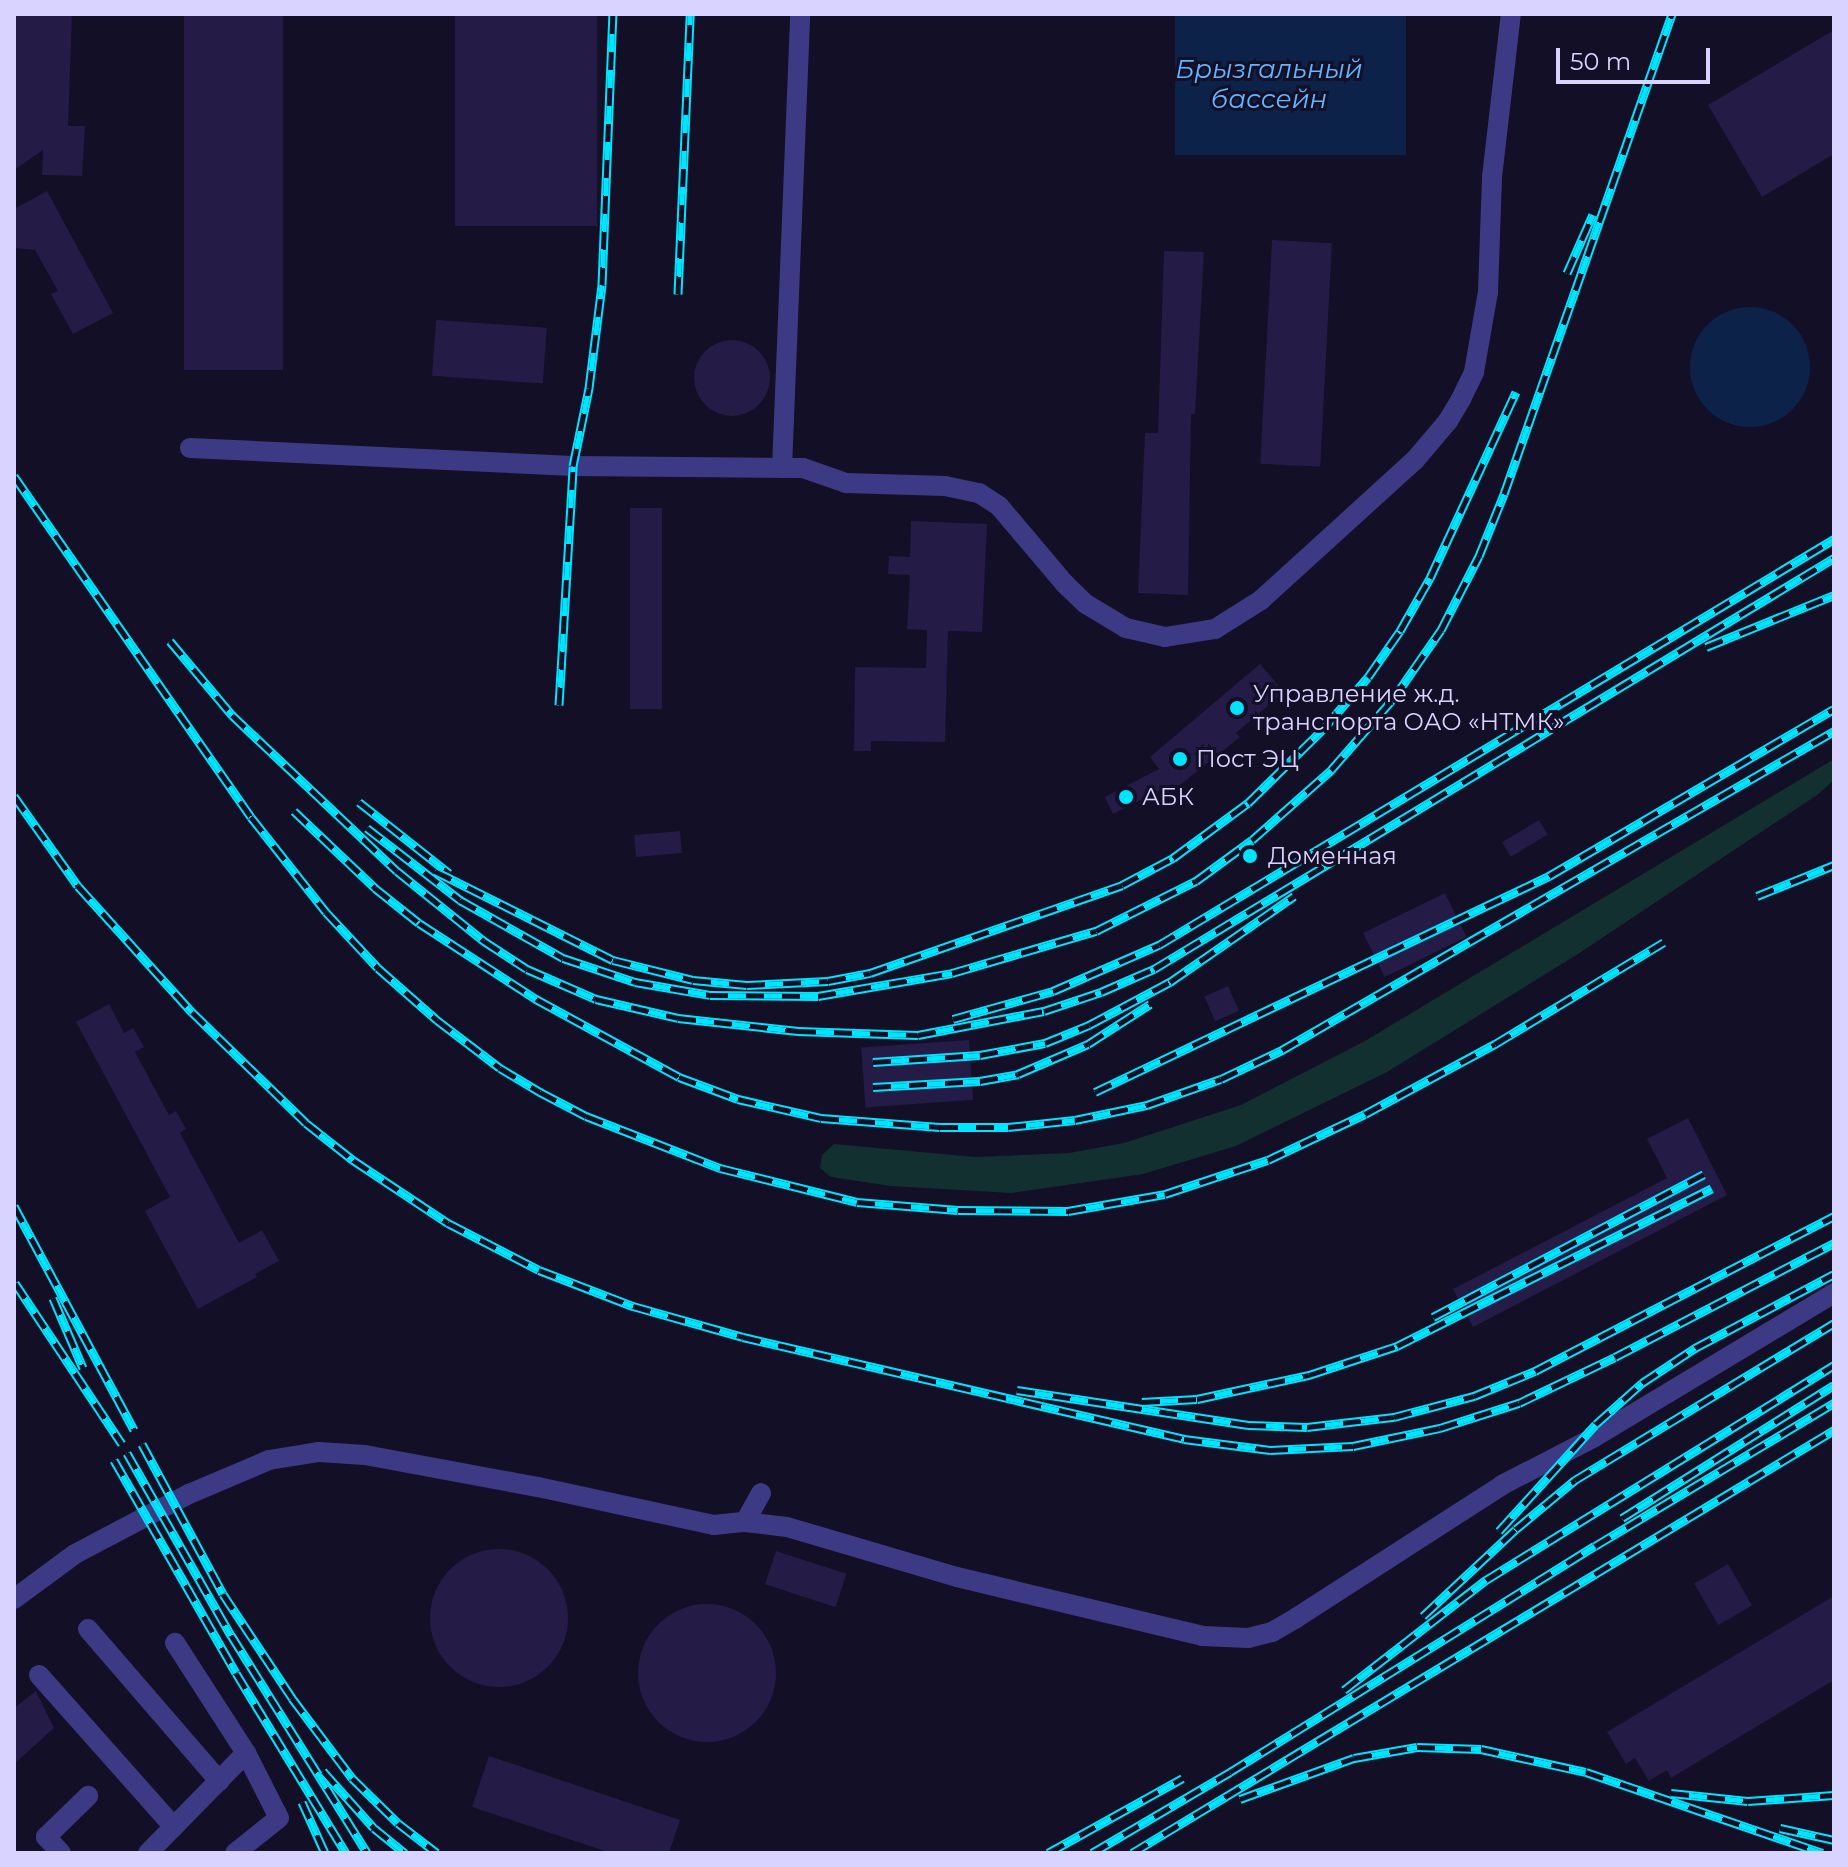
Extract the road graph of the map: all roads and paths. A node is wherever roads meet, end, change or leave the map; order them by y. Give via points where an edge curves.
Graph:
1 (800, 14) edge
2 (1511, 14) edge
3 (190, 448) dead end
4 (782, 468) junction
5 (1834, 1293) edge
6 (761, 1493) dead end
7 (745, 1522) junction
8 (14, 1599) edge
9 (88, 1629) dead end
10 (175, 1643) dead end
11 (39, 1675) dead end
12 (246, 1753) junction
13 (219, 1781) junction
14 (88, 1796) dead end
15 (174, 1827) junction
16 (61, 1853) edge
17 (148, 1853) edge
18 (235, 1853) edge

1 - 4 lane
2 - 4 lane via 1492,177 1488,292 1474,372 1448,421 1415,460 1275,588 1231,620 1183,637 1126,628 1086,604 999,506 979,493 945,486 846,483 824,472
3 - 4 lane via 573,466
5 - 7 lane via 1593,1438 1502,1485 1296,1618 1248,1638 1202,1636 957,1577 787,1527
6 - 7 lane
7 - 8 lane via 714,1525 365,1455 294,1453 239,1471 103,1538 53,1567
9 - 13 lane
10 - 12 lane
11 - 15 lane
12 - 13 lane
12 - 18 lane via 279,1818
13 - 15 lane
14 - 16 lane via 46,1837
15 - 17 lane

